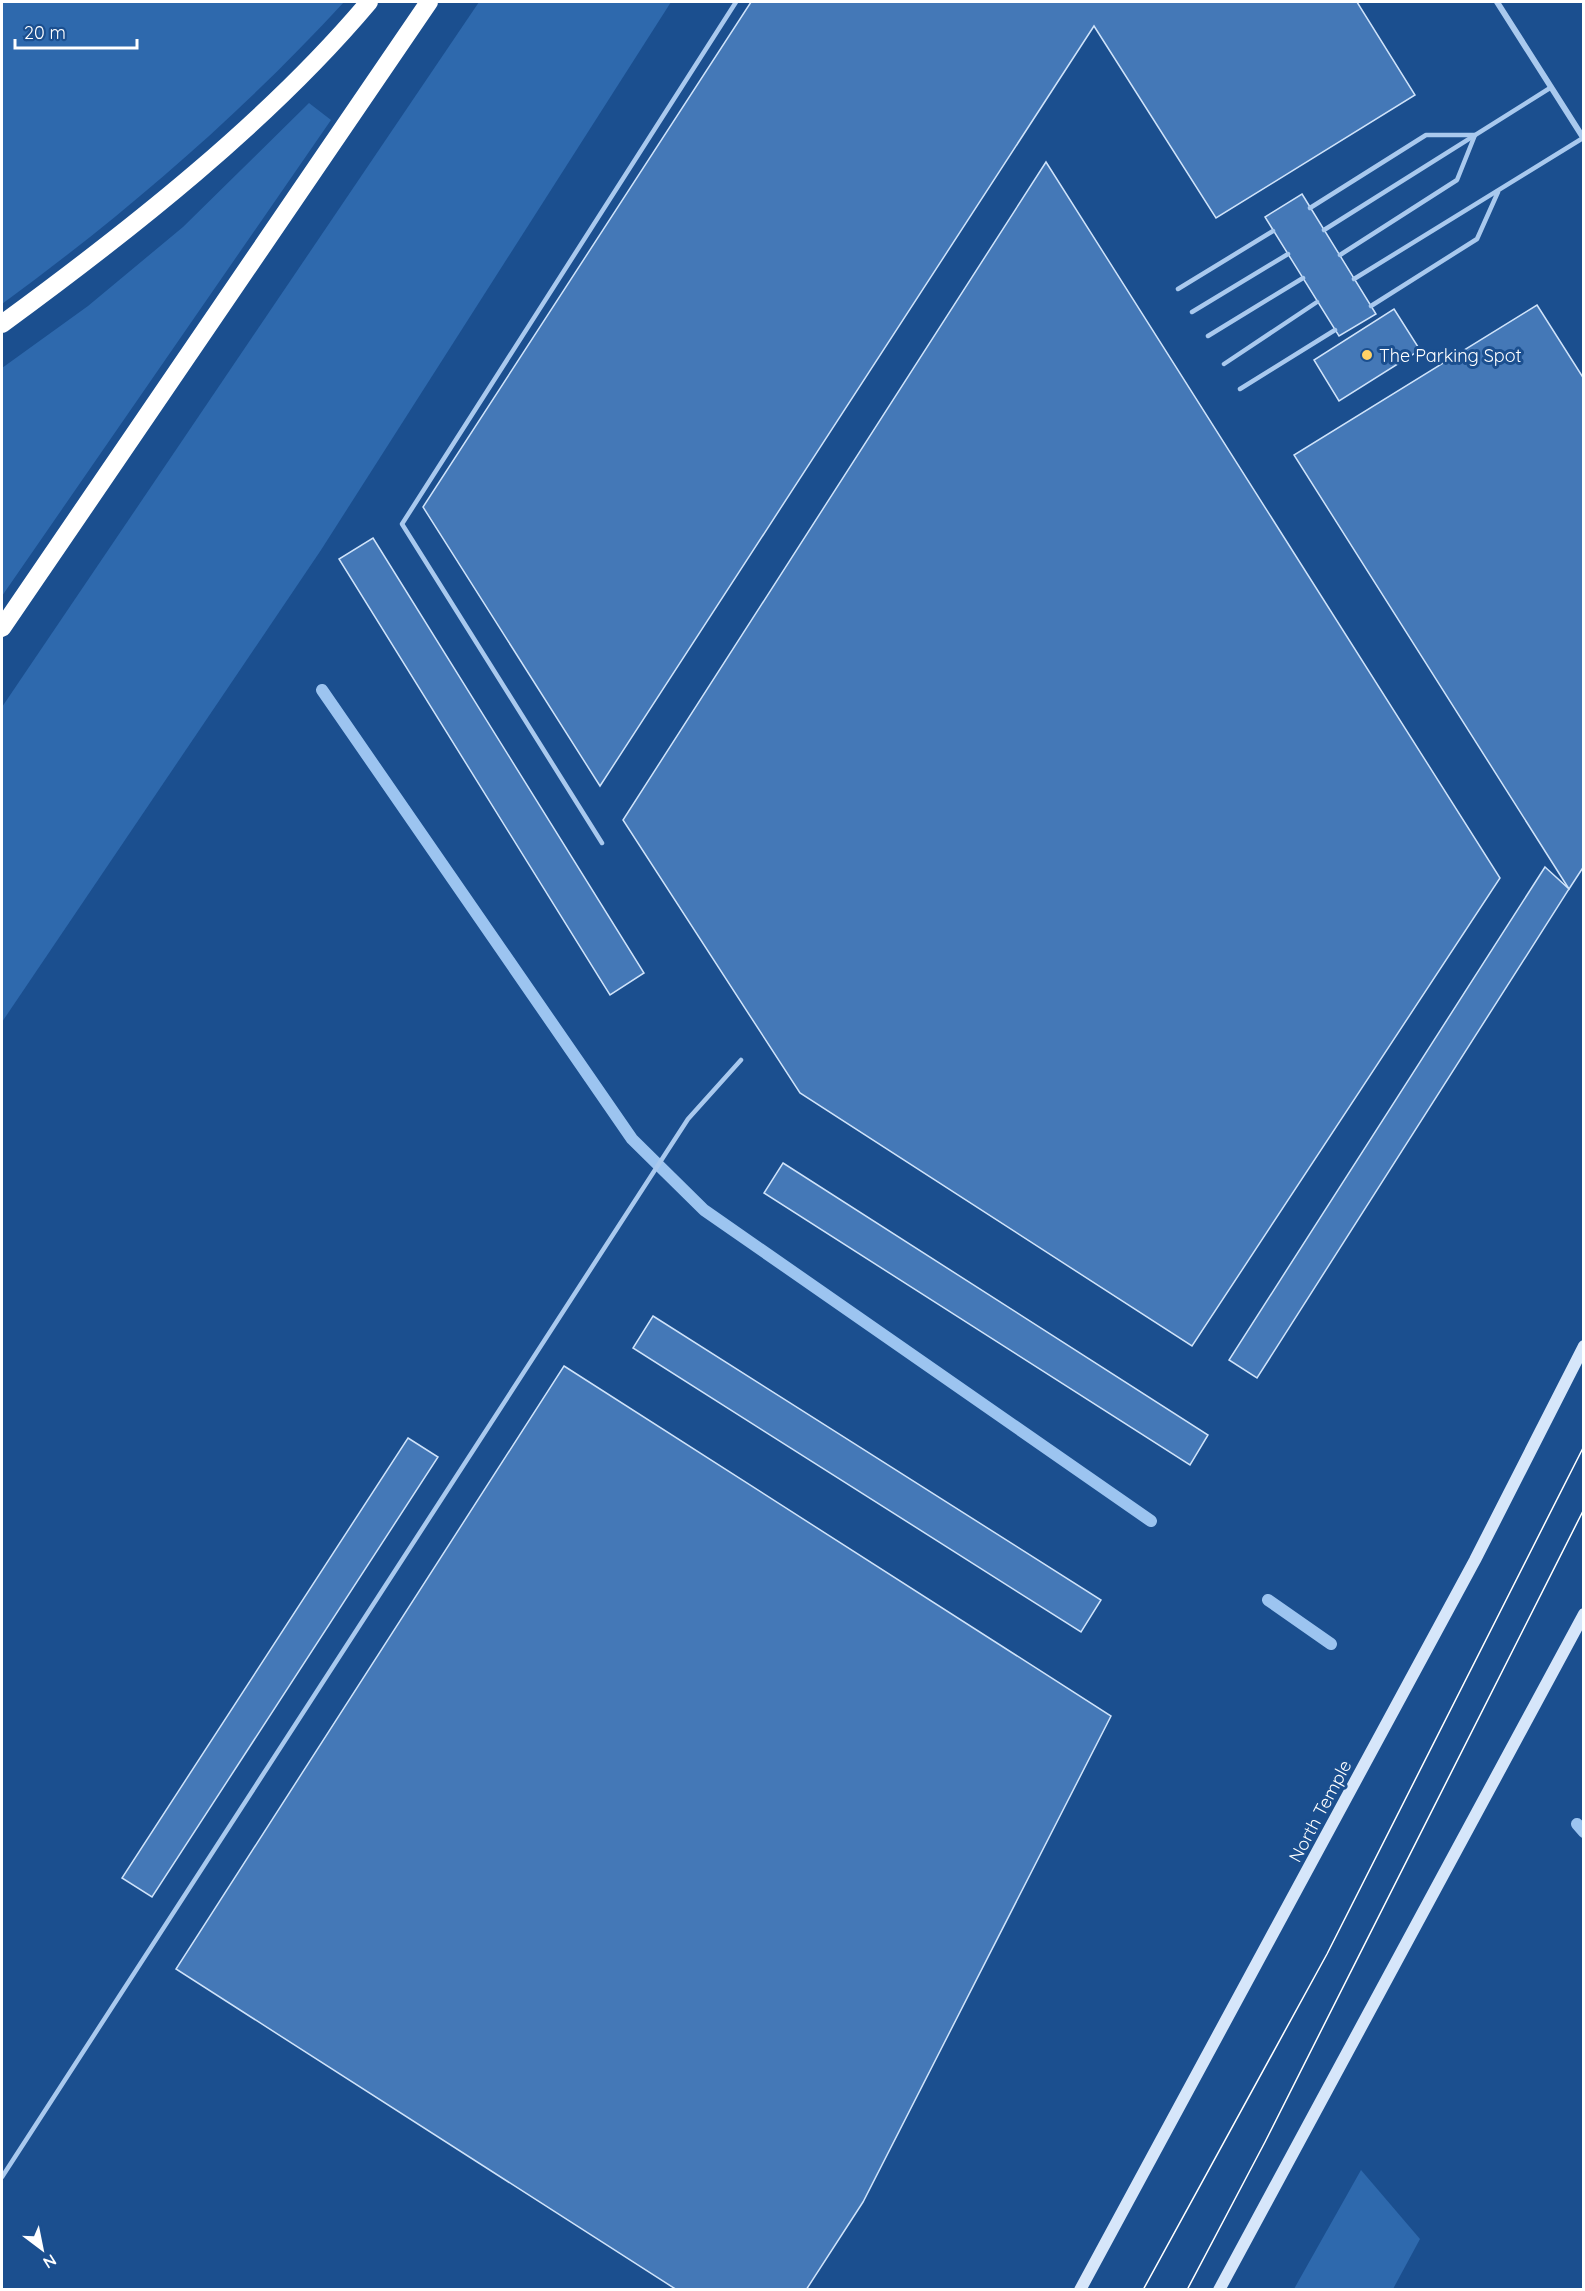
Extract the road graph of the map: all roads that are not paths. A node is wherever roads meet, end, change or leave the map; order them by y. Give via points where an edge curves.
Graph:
1 (369, 2) edge
2 (429, 2) edge
3 (736, 2) edge
4 (1497, 2) edge
5 (1550, 88) junction
6 (1476, 135) junction
7 (1583, 139) edge
8 (1498, 191) junction
9 (1310, 208) dead end
10 (1324, 230) dead end
11 (1273, 231) dead end
12 (1288, 254) dead end
13 (1340, 255) dead end
14 (1303, 278) dead end
15 (1354, 279) dead end
16 (1178, 289) dead end
17 (1317, 302) dead end
18 (1371, 306) dead end
19 (1192, 312) dead end
20 (2, 324) edge
21 (1335, 330) dead end
22 (1208, 336) dead end
23 (1224, 363) dead end
24 (1240, 389) dead end
25 (2, 628) edge
26 (602, 843) dead end
27 (741, 1060) dead end
28 (1584, 1346) edge
29 (1584, 1614) edge
30 (2, 2177) edge
31 (1080, 2289) edge
32 (1219, 2289) edge

1 - 20 highway via 224,149
2 - 25 highway
3 - 26 lane via 402,524
4 - 5 street
5 - 6 lane
5 - 7 street
6 - 9 lane via 1426,135
6 - 10 lane
6 - 13 lane via 1457,180
7 - 8 lane
8 - 15 lane
8 - 18 lane via 1478,239
11 - 16 lane
12 - 19 lane
14 - 22 lane
17 - 23 lane
21 - 24 lane
27 - 30 lane via 688,1119
28 - 31 main road, North Temple via 1470,1571
29 - 32 main road

